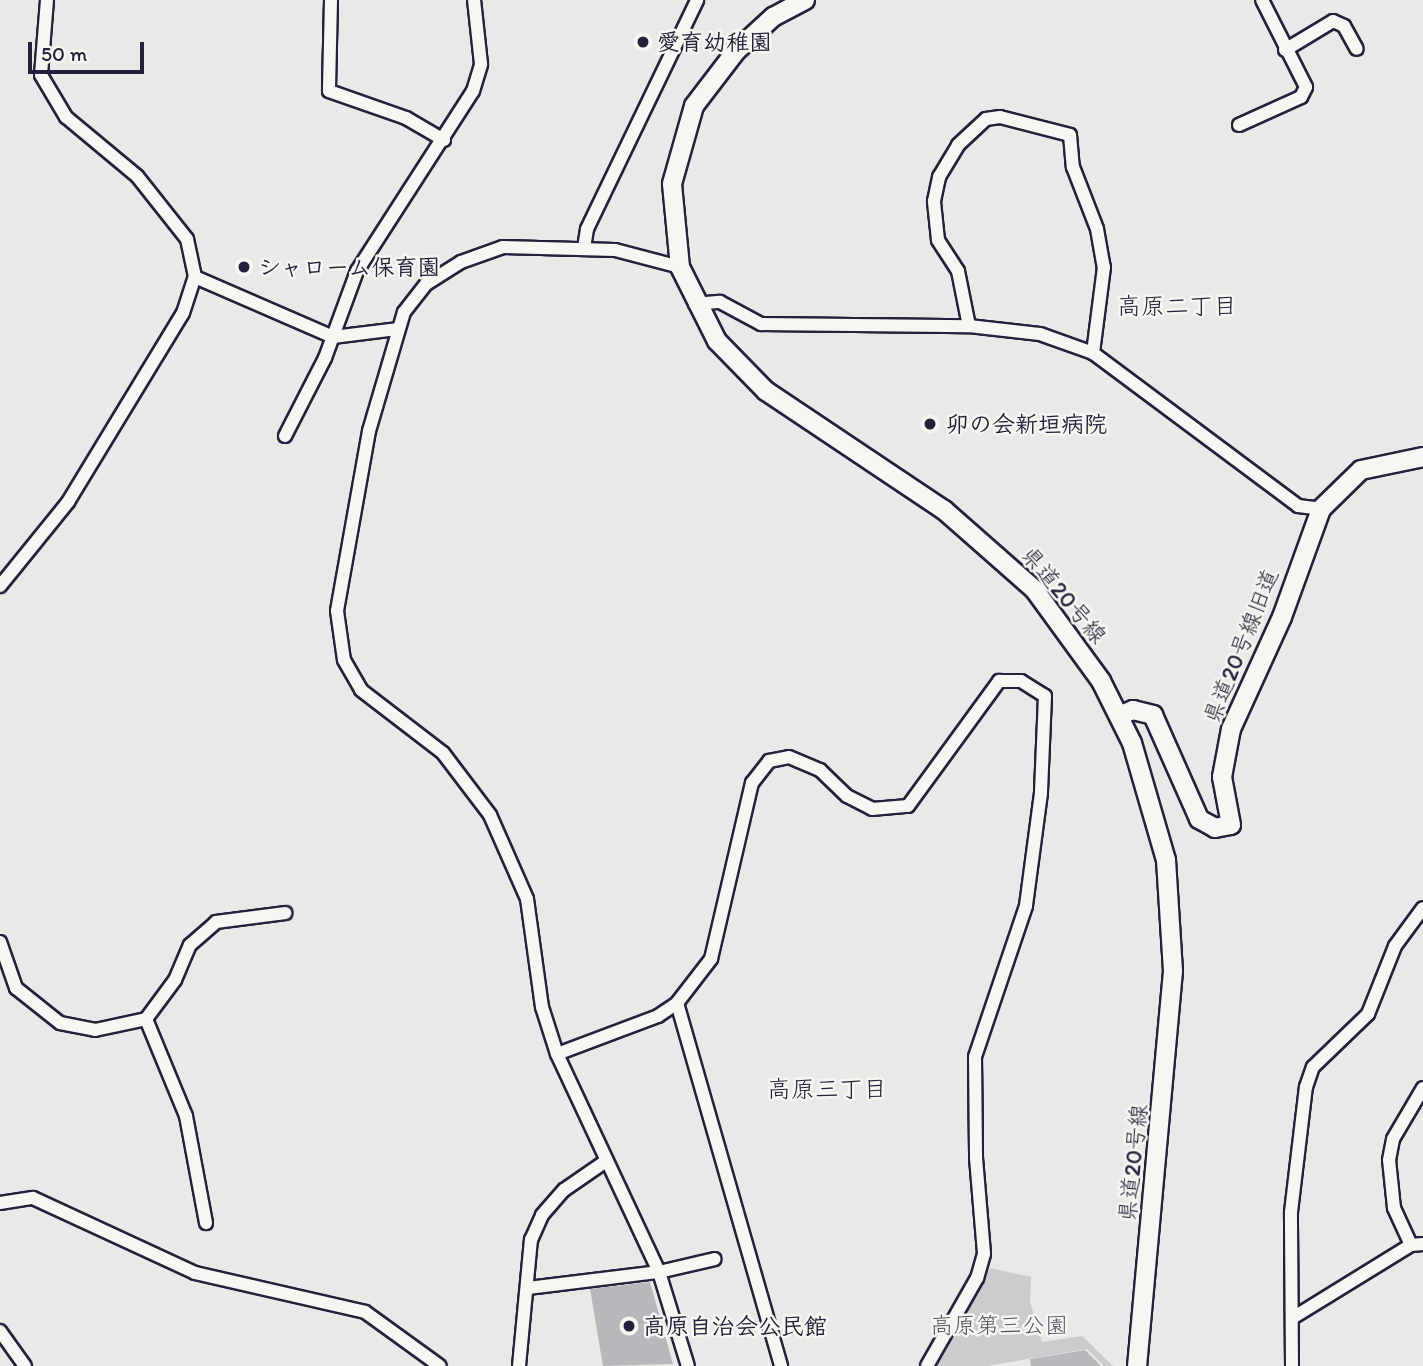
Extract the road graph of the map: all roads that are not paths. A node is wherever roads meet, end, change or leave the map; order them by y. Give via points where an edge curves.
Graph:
1 (47, 0) edge
2 (331, 0) edge
3 (474, 0) edge
4 (697, 0) edge
5 (1262, 0) edge
6 (796, 1) edge
7 (1357, 49) dead end
8 (1284, 50) junction
9 (1239, 125) dead end
10 (444, 140) junction
11 (584, 248) junction
12 (680, 268) junction
13 (195, 277) junction
14 (695, 304) junction
15 (969, 326) junction
16 (397, 329) junction
17 (333, 337) junction
18 (1093, 353) junction
19 (285, 436) dead end
20 (1423, 457) edge
21 (1321, 509) junction
22 (0, 586) edge
23 (1121, 715) junction
24 (1423, 908) edge
25 (285, 913) dead end
26 (0, 942) edge
27 (677, 1003) junction
28 (146, 1019) junction
29 (556, 1054) junction
30 (1423, 1088) edge
31 (606, 1161) junction
32 (0, 1203) edge
33 (206, 1223) dead end
34 (1417, 1244) edge
35 (715, 1259) dead end
36 (659, 1272) junction
37 (528, 1288) junction
38 (1294, 1317) junction
39 (0, 1332) edge
40 (25, 1366) edge
41 (440, 1366) edge
42 (519, 1366) edge
43 (688, 1366) edge
44 (781, 1366) edge
45 (927, 1366) edge
46 (1137, 1366) edge
47 (1292, 1366) edge

1 - 13 street via 41,75 66,117 137,176 187,239
2 - 10 street via 329,91 405,118
3 - 10 street via 481,64 473,91
4 - 11 street via 635,139 587,229
5 - 8 street
6 - 12 main road, 県道20号線 via 736,51 694,106 671,184
7 - 8 street via 1344,26 1333,21
8 - 9 street via 1306,88 1301,97
10 - 17 street via 357,271
11 - 12 street via 615,250
11 - 16 street via 503,247 461,262 426,284
12 - 14 main road, 県道20号線
13 - 17 street
13 - 22 street via 183,313 68,502
14 - 15 street via 720,302 761,324
14 - 23 main road, 県道20号線 via 717,341 766,391 944,510 1013,567 1059,618
15 - 18 street via 1040,334
15 - 18 street via 958,271 938,240 934,201 939,177 958,145 986,119 1000,117 1070,135 1073,167 1097,229 1104,267
16 - 17 street
16 - 29 street via 369,431 337,611 339,640 361,690 443,753 489,815 527,899 542,1007
17 - 19 street
18 - 21 street via 1297,506
20 - 21 main road, 県道20号線旧道 via 1361,470
21 - 23 main road, 県道20号線旧道 via 1283,617 1231,729 1222,777 1231,825 1215,828 1199,819 1153,715 1133,710
23 - 46 main road, 県道20号線 via 1159,829 1172,935 1170,1042
24 - 38 street via 1395,946 1368,1014 1313,1067 1306,1087 1291,1212
25 - 28 street via 216,922 190,945 164,998
26 - 28 street via 16,988 60,1023 95,1030
27 - 29 street via 657,1016
27 - 44 street
27 - 45 street via 720,939 736,839 752,783 769,761 789,757 820,770 847,796 872,809 908,806 999,681 1021,681 1045,696 1041,793 1026,906 975,1057 976,1158 984,1254 977,1278
28 - 33 street via 186,1116
29 - 31 street
30 - 34 street via 1393,1139 1389,1160 1394,1208
31 - 36 street
31 - 37 street via 564,1190 542,1215 531,1240
32 - 41 street via 33,1198 195,1273 365,1312
34 - 38 street
35 - 36 street
36 - 37 street
36 - 43 street
37 - 42 street
38 - 47 street
39 - 40 street

